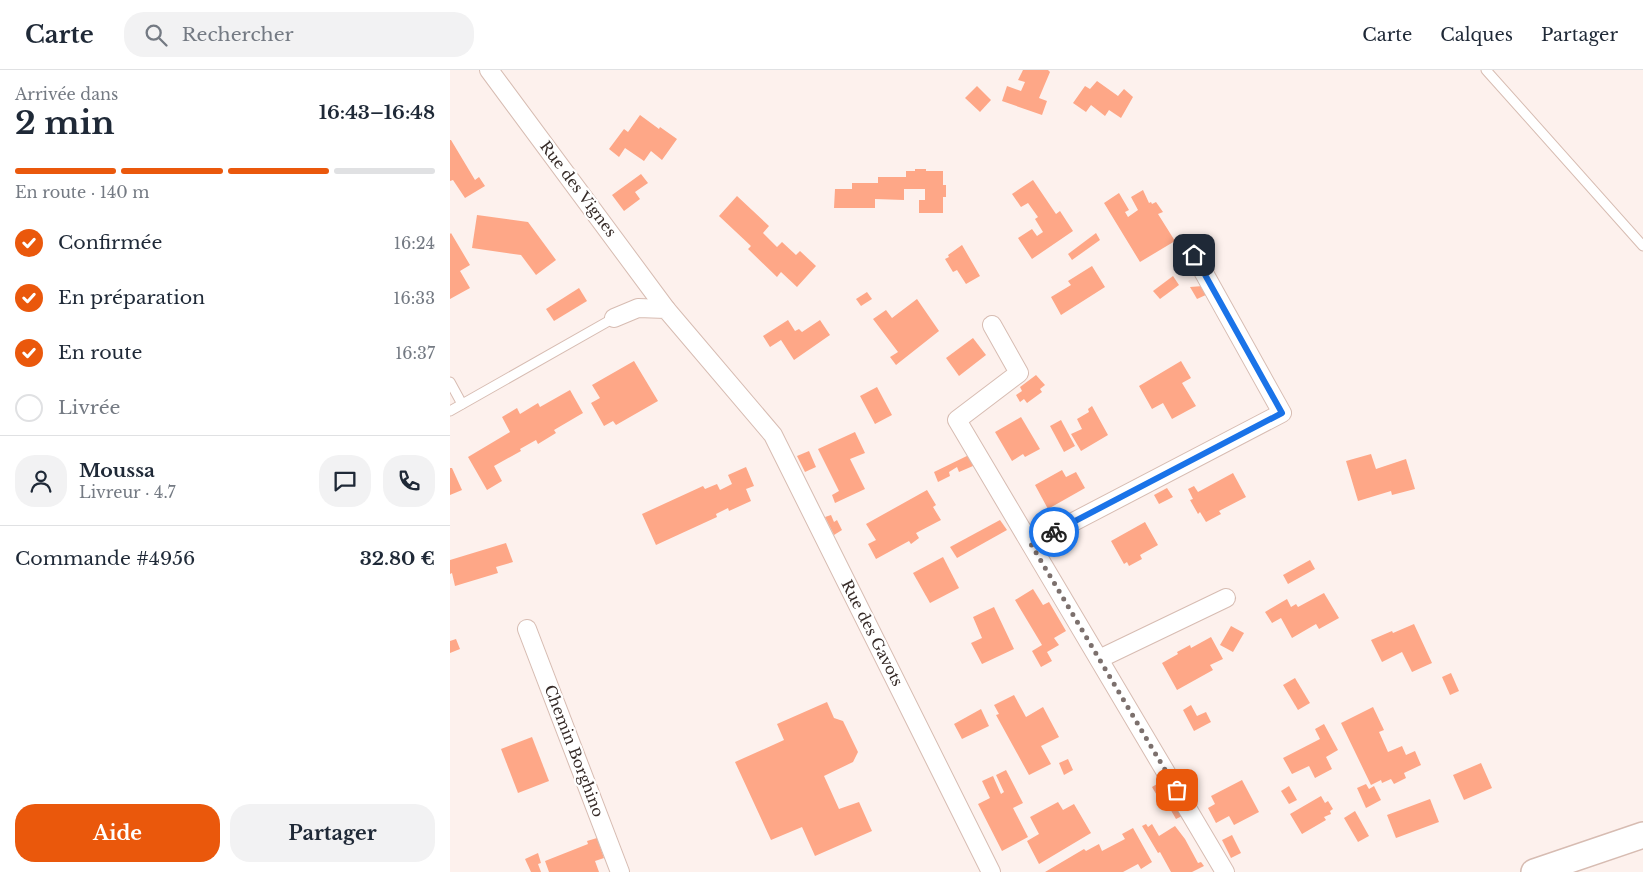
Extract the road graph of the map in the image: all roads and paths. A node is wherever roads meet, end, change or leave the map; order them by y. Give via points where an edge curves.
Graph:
1 (490, 70) edge
2 (1486, 70) edge
3 (1643, 246) edge
4 (1194, 255) dead end
5 (666, 309) junction
6 (614, 318) joint
7 (992, 325) dead end
8 (450, 382) edge
9 (744, 401) joint
10 (462, 404) junction
11 (450, 411) edge
12 (1031, 544) junction
13 (1226, 598) dead end
14 (527, 629) dead end
15 (1099, 659) junction
16 (1643, 835) edge
17 (620, 872) edge
18 (991, 872) edge
19 (1225, 872) edge
20 (1534, 872) edge

1 - 5 street, Rue des Vignes
2 - 3 lane
4 - 12 street via 1282,413
5 - 6 street via 638,308
5 - 9 street, Rue des Vignes
6 - 10 lane
7 - 12 street via 1019,372 957,420
8 - 10 lane
9 - 18 street, Rue des Gavots via 773,435
10 - 11 lane
12 - 15 street
13 - 15 street
14 - 17 street, Chemin Borghino
15 - 19 street
16 - 20 main road

